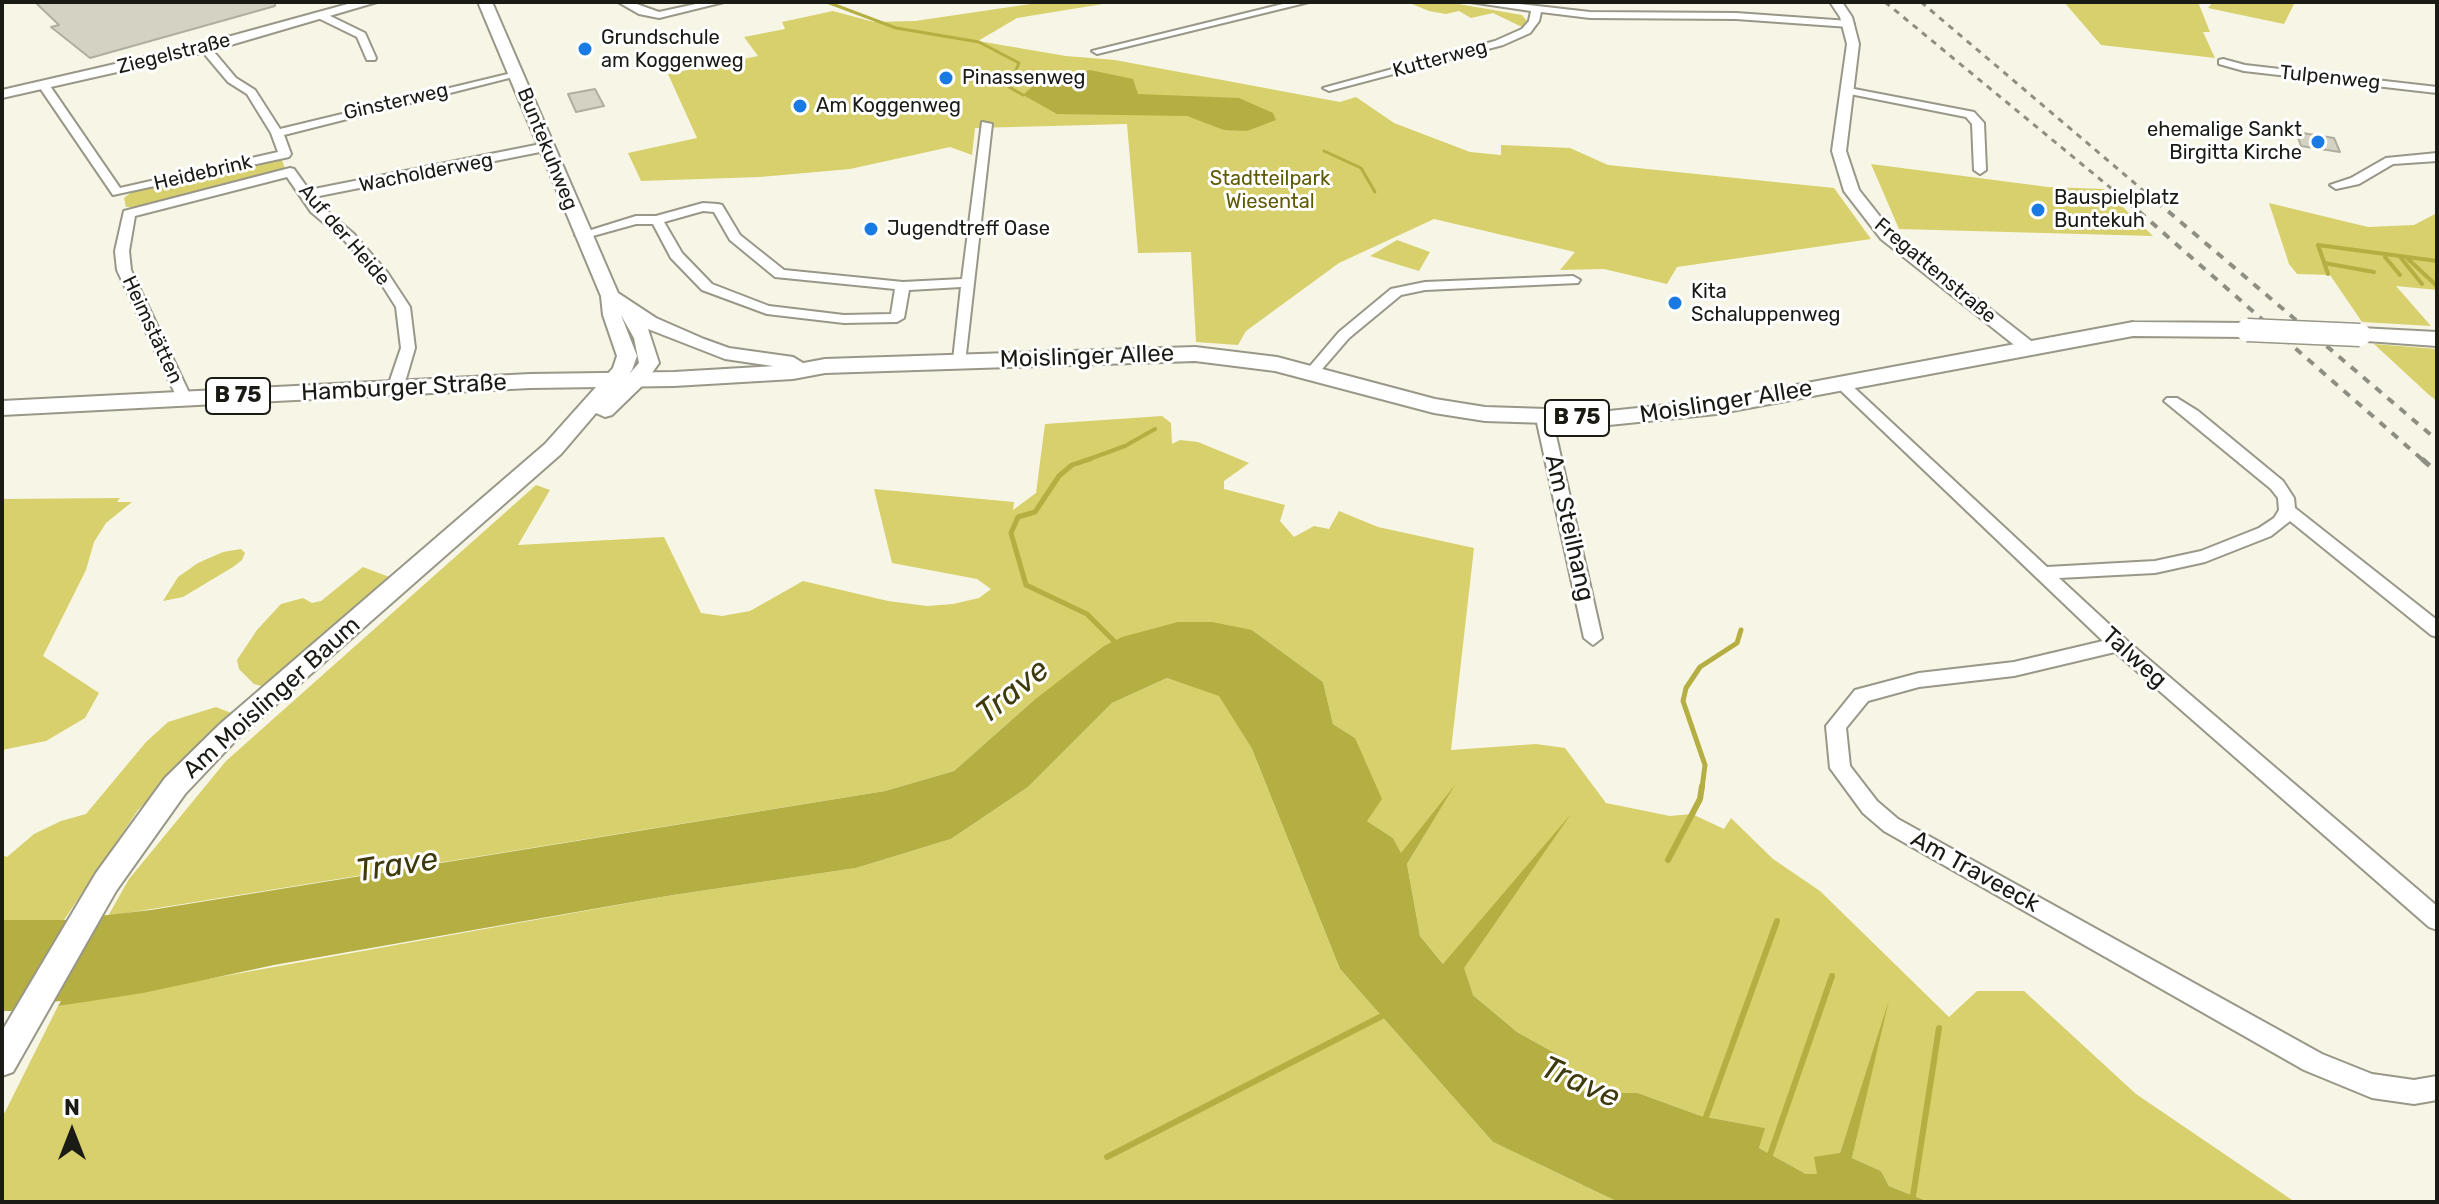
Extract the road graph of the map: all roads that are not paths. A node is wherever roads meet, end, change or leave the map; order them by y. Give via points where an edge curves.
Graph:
1 (370, 2) edge
2 (485, 2) edge
3 (623, 2) edge
4 (719, 2) edge
5 (1304, 2) edge
6 (1475, 2) edge
7 (1836, 2) edge
8 (350, 5) edge
9 (1536, 11) junction
10 (320, 15) junction
11 (1849, 24) junction
12 (205, 48) junction
13 (1097, 51) dead end
14 (371, 58) dead end
15 (2223, 62) dead end
16 (516, 75) junction
17 (44, 85) junction
18 (1329, 88) dead end
19 (2437, 90) edge
20 (1849, 91) junction
21 (2, 94) edge
22 (986, 124) dead end
23 (277, 133) junction
24 (546, 147) junction
25 (2437, 157) edge
26 (1980, 170) dead end
27 (290, 172) joint
28 (2336, 185) dead end
29 (305, 195) junction
30 (129, 214) joint
31 (657, 220) junction
32 (582, 235) junction
33 (1573, 280) dead end
34 (969, 283) junction
35 (903, 286) junction
36 (617, 300) junction
37 (2437, 339) edge
38 (2029, 348) junction
39 (960, 360) junction
40 (793, 363) junction
41 (825, 366) junction
42 (1312, 372) junction
43 (636, 376) junction
44 (1842, 384) junction
45 (395, 389) junction
46 (184, 399) junction
47 (2172, 401) dead end
48 (2, 408) edge
49 (1544, 418) junction
50 (2287, 510) junction
51 (2042, 573) junction
52 (2437, 630) edge
53 (1593, 638) dead end
54 (2118, 644) junction
55 (2437, 920) edge
56 (2, 1061) edge
57 (2437, 1088) edge

1 - 8 main road, Ziegelstraße
2 - 16 main road, Buntekuhweg
3 - 4 street via 659,15
5 - 13 street
6 - 9 street
7 - 11 street, Fregattenstraße
8 - 10 main road, Ziegelstraße
9 - 11 street
9 - 18 street, Kutterweg via 1526,31 1499,43
10 - 12 main road, Ziegelstraße
10 - 14 street via 361,35
11 - 20 street, Fregattenstraße
12 - 17 main road, Ziegelstraße
12 - 23 street via 232,80 251,92
15 - 19 street, Tulpenweg
16 - 23 street, Ginsterweg
16 - 24 main road, Buntekuhweg
17 - 21 main road, Ziegelstraße
17 - 23 street, Heidebrink via 120,193 285,154
20 - 26 street via 1970,114 1978,123
20 - 38 street, Fregattenstraße via 1839,151 1859,201 1906,253
22 - 34 street
24 - 29 street, Wacholderweg
24 - 32 main road, Buntekuhweg
25 - 28 street via 2390,161 2355,181
27 - 29 street, Auf der Heide
27 - 30 street, Heidebrink
29 - 45 street, Auf der Heide via 365,254 403,307 408,348
30 - 46 street, Heimstätten via 124,270
31 - 32 street via 636,220
31 - 35 street via 712,206 735,237 780,274
31 - 35 street via 676,255 707,287 767,310 844,319 897,318
32 - 36 main road, Buntekuhweg
33 - 42 street via 1425,286 1396,292 1344,335
34 - 35 street
34 - 39 street
36 - 40 main road via 649,322 697,343 725,353
36 - 43 main road, Buntekuhweg via 650,354
37 - 38 main road, Moislinger Allee / B 75, bridge via 2133,329
38 - 44 main road, Moislinger Allee / B 75
39 - 41 main road, Moislinger Allee / B 75
39 - 42 main road, Moislinger Allee / B 75 via 1221,354
40 - 41 main road, Moislinger Allee / B 75
40 - 43 main road, Moislinger Allee / B 75
41 - 43 main road, Moislinger Allee / B 75 via 793,372
42 - 49 main road, Moislinger Allee / B 75 via 1434,406
43 - 45 main road, Hamburger Straße / B 75
43 - 56 main road, Am Moislinger Baum via 595,420 553,449 229,731 155,811 93,904
44 - 49 main road, Moislinger Allee / B 75 via 1661,414
44 - 51 street, Talweg
45 - 46 main road, Hamburger Straße / B 75
46 - 48 main road, Hamburger Straße / B 75
47 - 50 street via 2277,485
49 - 53 street, Am Steilhang
50 - 51 street via 2281,522 2265,532 2205,556 2155,567
50 - 52 street
51 - 54 street, Talweg
54 - 55 street, Talweg
54 - 57 street, Am Traveeck via 2014,669 1908,682 1862,695 1836,726 1840,768 1891,825 2313,1062 2372,1086 2414,1092

